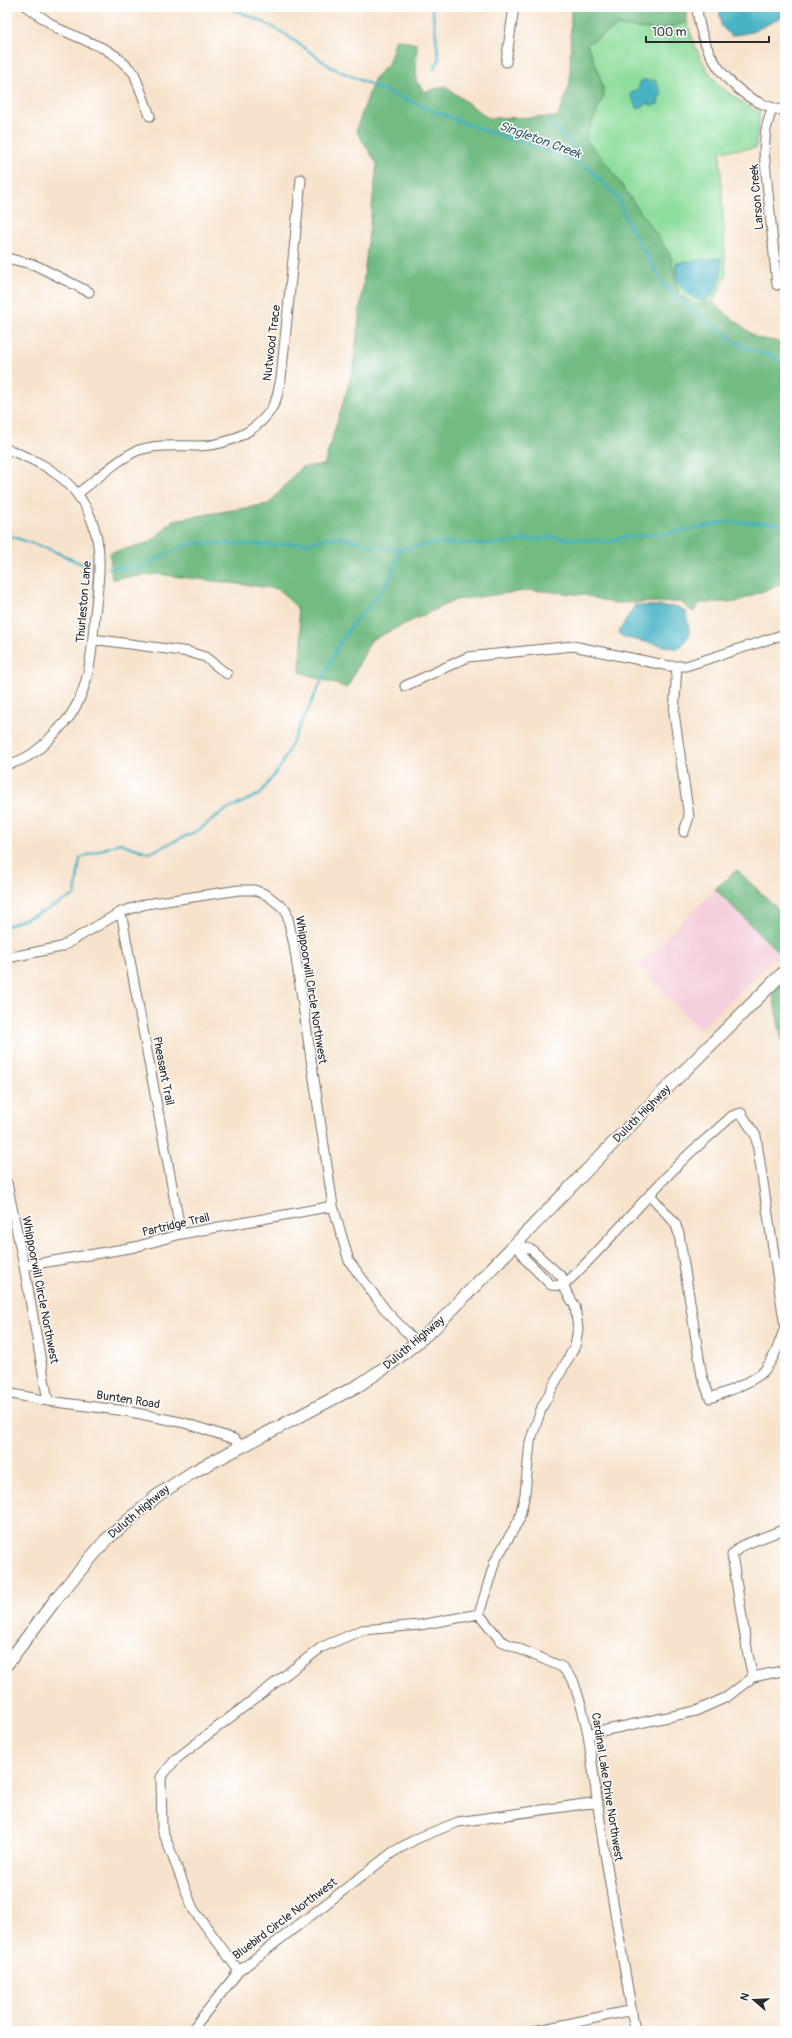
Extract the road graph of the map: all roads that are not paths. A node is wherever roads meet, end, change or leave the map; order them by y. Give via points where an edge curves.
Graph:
1 (27, 7) edge
2 (514, 7) edge
3 (697, 7) edge
4 (506, 62) dead end
5 (772, 108) junction
6 (785, 111) edge
7 (150, 116) dead end
8 (301, 179) dead end
9 (7, 258) edge
10 (777, 285) dead end
11 (90, 292) dead end
12 (7, 449) edge
13 (77, 494) junction
14 (785, 634) edge
15 (93, 639) junction
16 (677, 666) junction
17 (227, 674) dead end
18 (405, 686) dead end
19 (7, 764) edge
20 (684, 832) dead end
21 (121, 912) junction
22 (7, 958) edge
23 (785, 971) edge
24 (7, 1183) edge
25 (650, 1195) junction
26 (333, 1206) junction
27 (181, 1234) junction
28 (517, 1244) junction
29 (24, 1266) junction
30 (563, 1286) junction
31 (417, 1343) junction
32 (7, 1393) edge
33 (48, 1401) junction
34 (241, 1446) junction
35 (785, 1529) edge
36 (479, 1614) junction
37 (7, 1664) edge
38 (785, 1673) edge
39 (753, 1677) junction
40 (588, 1734) junction
41 (598, 1802) junction
42 (239, 1971) junction
43 (632, 2010) junction
44 (191, 2031) edge
45 (535, 2031) edge
46 (635, 2031) edge

1 - 7 street via 57,28 116,56 134,73
2 - 4 street
3 - 5 street via 701,32 716,66 743,92
5 - 6 street
5 - 10 street, Larson Creek via 764,145
8 - 13 street, Nutwood Trace via 281,379 275,402 264,419 247,434 224,442 139,450 125,456
9 - 11 street via 35,265
12 - 13 street, Thurleston Lane via 48,468
13 - 15 street, Thurleston Lane via 97,536 100,562
14 - 16 street via 686,666
15 - 17 street via 189,652 205,657
15 - 19 street, Thurleston Lane via 90,666 83,692 72,714 43,747
16 - 18 street via 573,646 468,657
16 - 20 street via 674,713 689,817
21 - 22 street, Whippoorwill Circle Northwest via 61,947
21 - 26 street, Whippoorwill Circle Northwest via 168,900 239,890 254,890 267,895 286,910 294,945
21 - 27 street, Pheasant Trail
23 - 28 main road, Duluth Highway via 652,1103
24 - 29 street, Whippoorwill Circle Northwest
25 - 25 street via 691,1152 732,1116 741,1113 756,1136 785,1327 779,1346 763,1372 735,1388 710,1398 702,1376 675,1223
25 - 30 street
26 - 27 street, Partridge Trail
26 - 31 street, Whippoorwill Circle Northwest via 349,1261 387,1312
27 - 29 street, Partridge Trail via 135,1247
28 - 30 street via 532,1250 562,1277
28 - 30 street via 524,1259 551,1285
28 - 31 main road, Duluth Highway
29 - 33 street, Whippoorwill Circle Northwest
30 - 36 street via 575,1306 578,1329 576,1346 542,1407 530,1442 525,1494 519,1520 495,1561
31 - 34 main road, Duluth Highway via 359,1385
32 - 33 street, Bunten Road
33 - 34 street, Bunten Road via 126,1411 185,1423 234,1439
34 - 37 main road, Duluth Highway via 170,1485 106,1540 59,1595
35 - 39 street via 741,1546 732,1555
36 - 40 street, Cardinal Lake Drive Northwest via 501,1641 562,1667 573,1680
36 - 42 street, Bluebird Circle Northwest via 420,1625 362,1630 322,1647 176,1759 161,1777 162,1829 178,1875 193,1909
38 - 39 street via 782,1671
39 - 40 street via 727,1697 696,1711
40 - 41 street, Cardinal Lake Drive Northwest
41 - 42 street, Bluebird Circle Northwest via 458,1822 418,1838 393,1852
41 - 43 street, Cardinal Lake Drive Northwest
42 - 44 street
43 - 45 street
43 - 46 street, Cardinal Lake Drive Northwest

